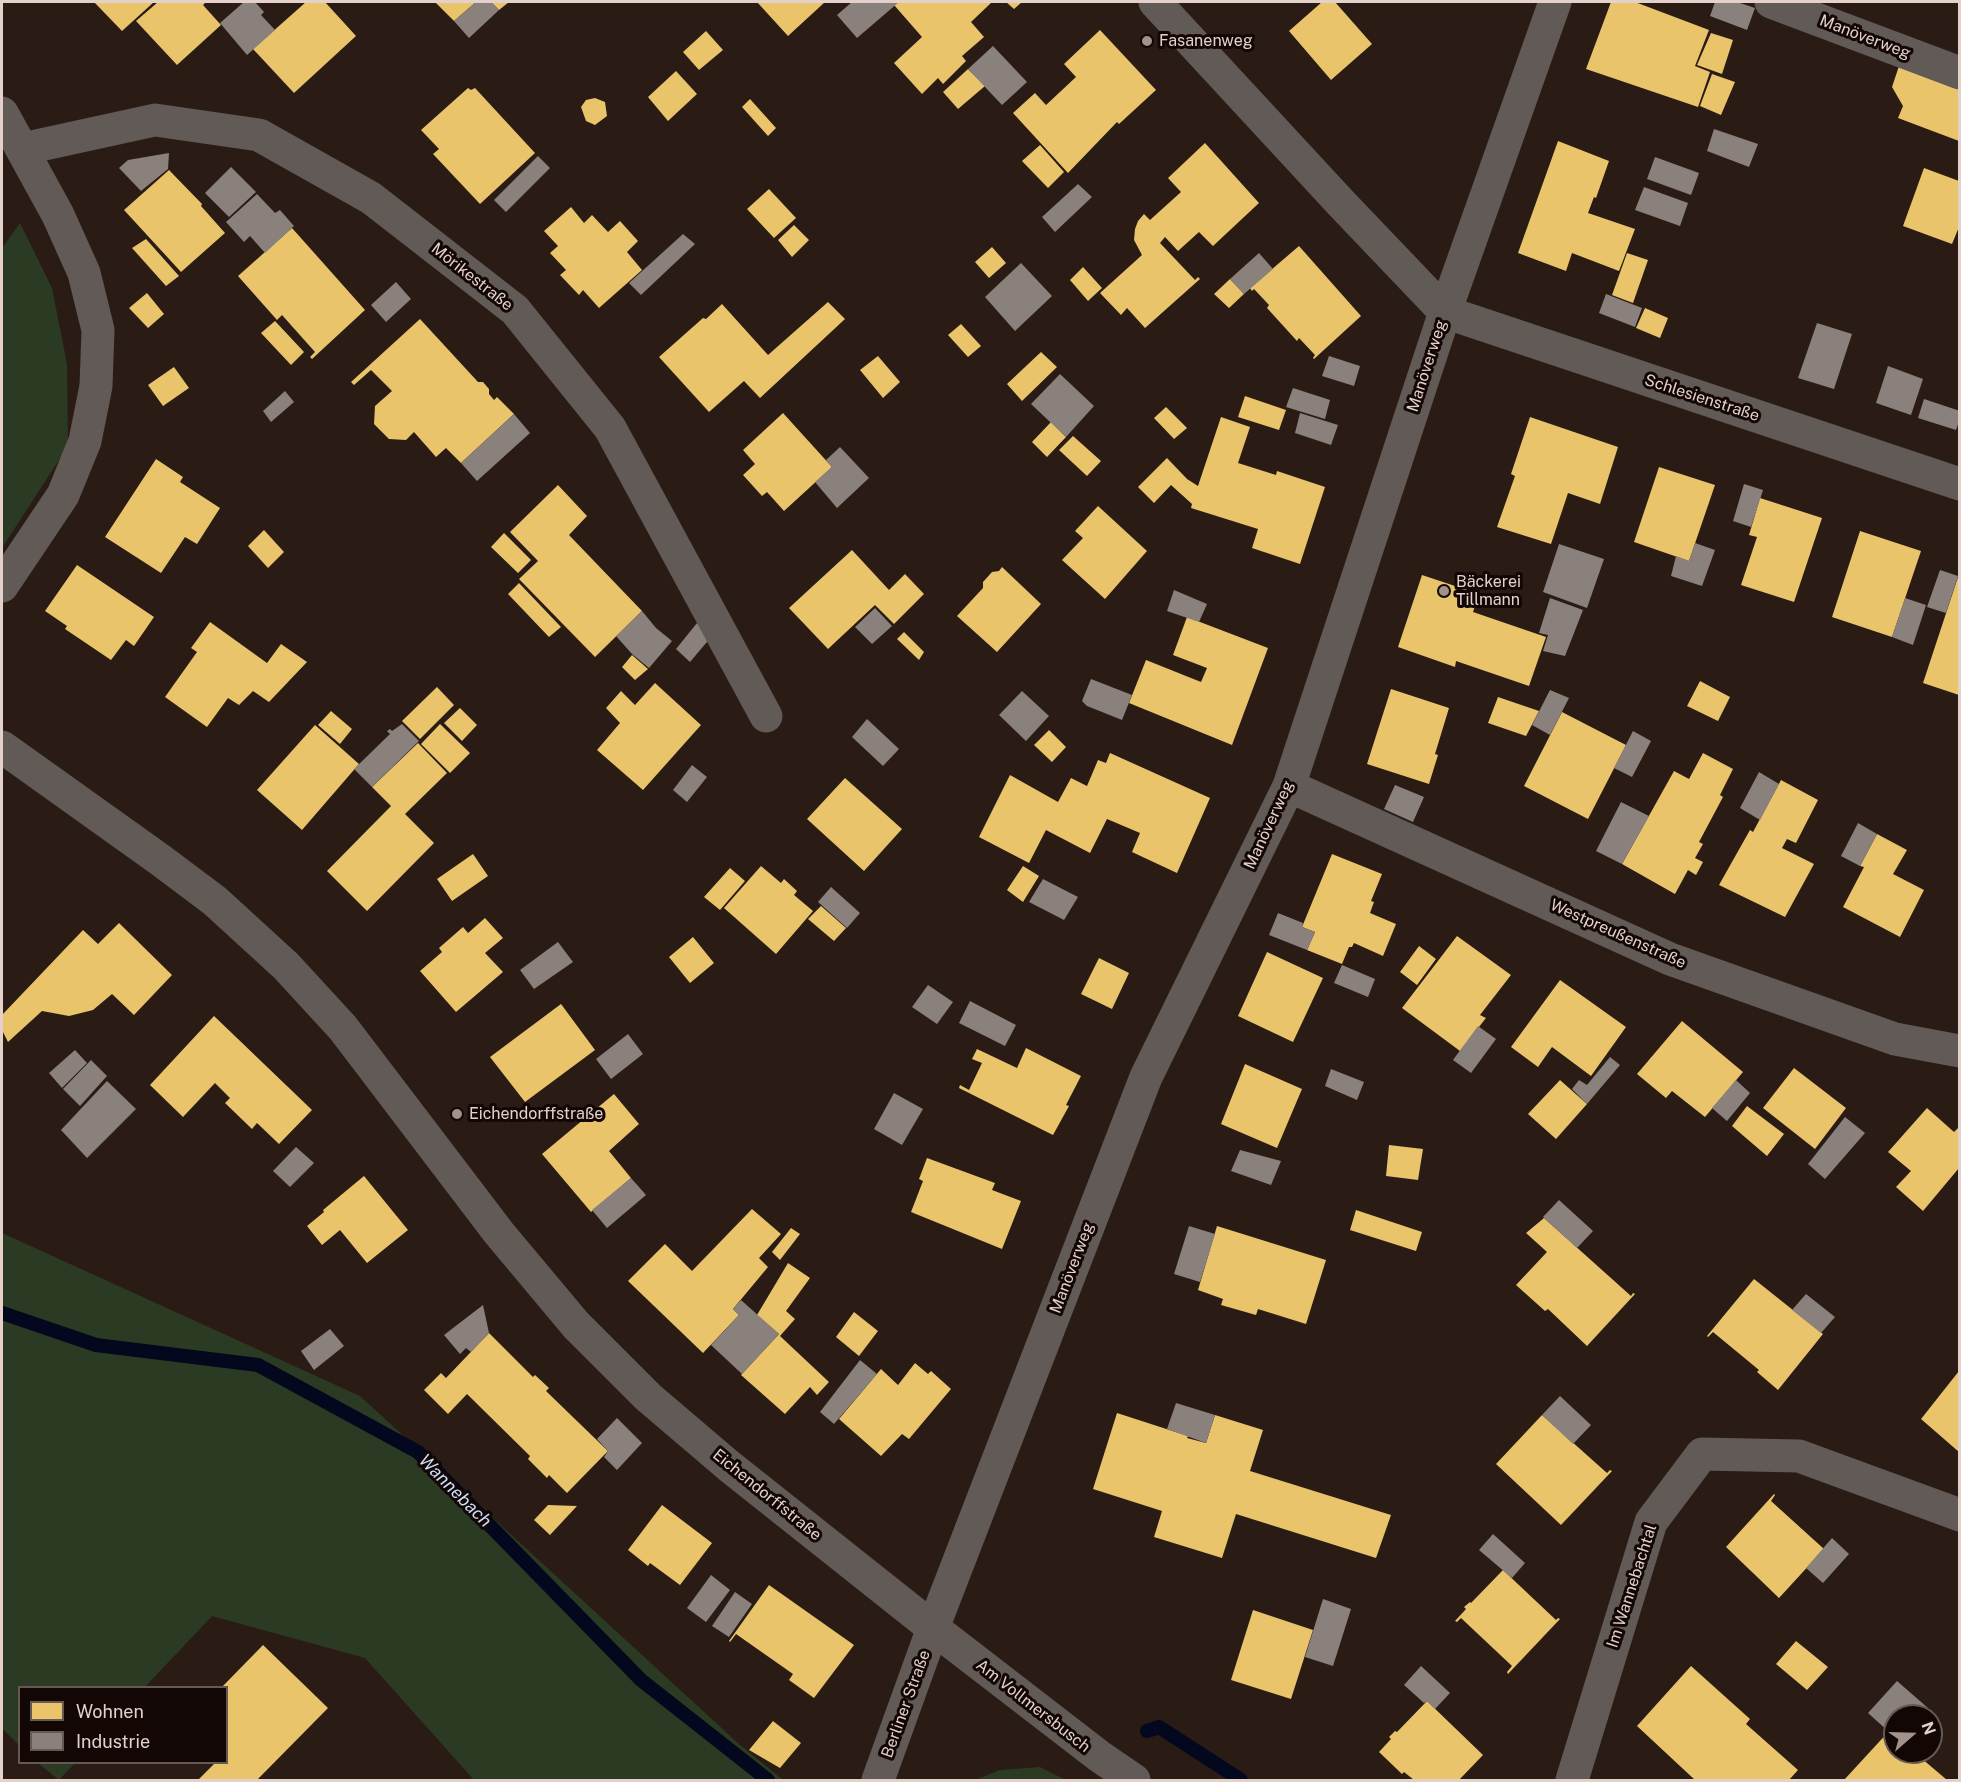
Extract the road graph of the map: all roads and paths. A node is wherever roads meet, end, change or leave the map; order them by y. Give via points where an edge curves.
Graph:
1 (1155, 2) edge
2 (1555, 2) edge
3 (1771, 2) edge
4 (1959, 73) edge
5 (2, 113) edge
6 (22, 149) junction
7 (1445, 312) junction
8 (1959, 484) edge
9 (2, 586) edge
10 (766, 716) dead end
11 (2, 747) edge
12 (1289, 786) junction
13 (1959, 1051) edge
14 (1959, 1515) edge
15 (933, 1628) junction
16 (878, 1780) edge
17 (1134, 1780) edge
18 (1572, 1780) edge

1 - 7 street
2 - 7 street, Manöverweg
3 - 4 street, Manöverweg
5 - 6 street
6 - 9 street via 84,273 98,330 96,387 85,441 63,495
6 - 10 street, Mörikestraße via 155,120 259,135 371,198 515,310 610,428
7 - 8 street, Schlesienstraße
7 - 12 street, Manöverweg
11 - 15 street, Eichendorffstraße via 215,901 286,966 343,1028 499,1233 576,1325 657,1405
12 - 13 street, Westpreußenstraße via 1670,959 1895,1039
12 - 15 street, Manöverweg via 1146,1077
14 - 18 street, Im Wannebachtal via 1799,1456 1702,1454 1651,1522
15 - 16 street, Berliner Straße
15 - 17 street, Am Vollmersbusch

